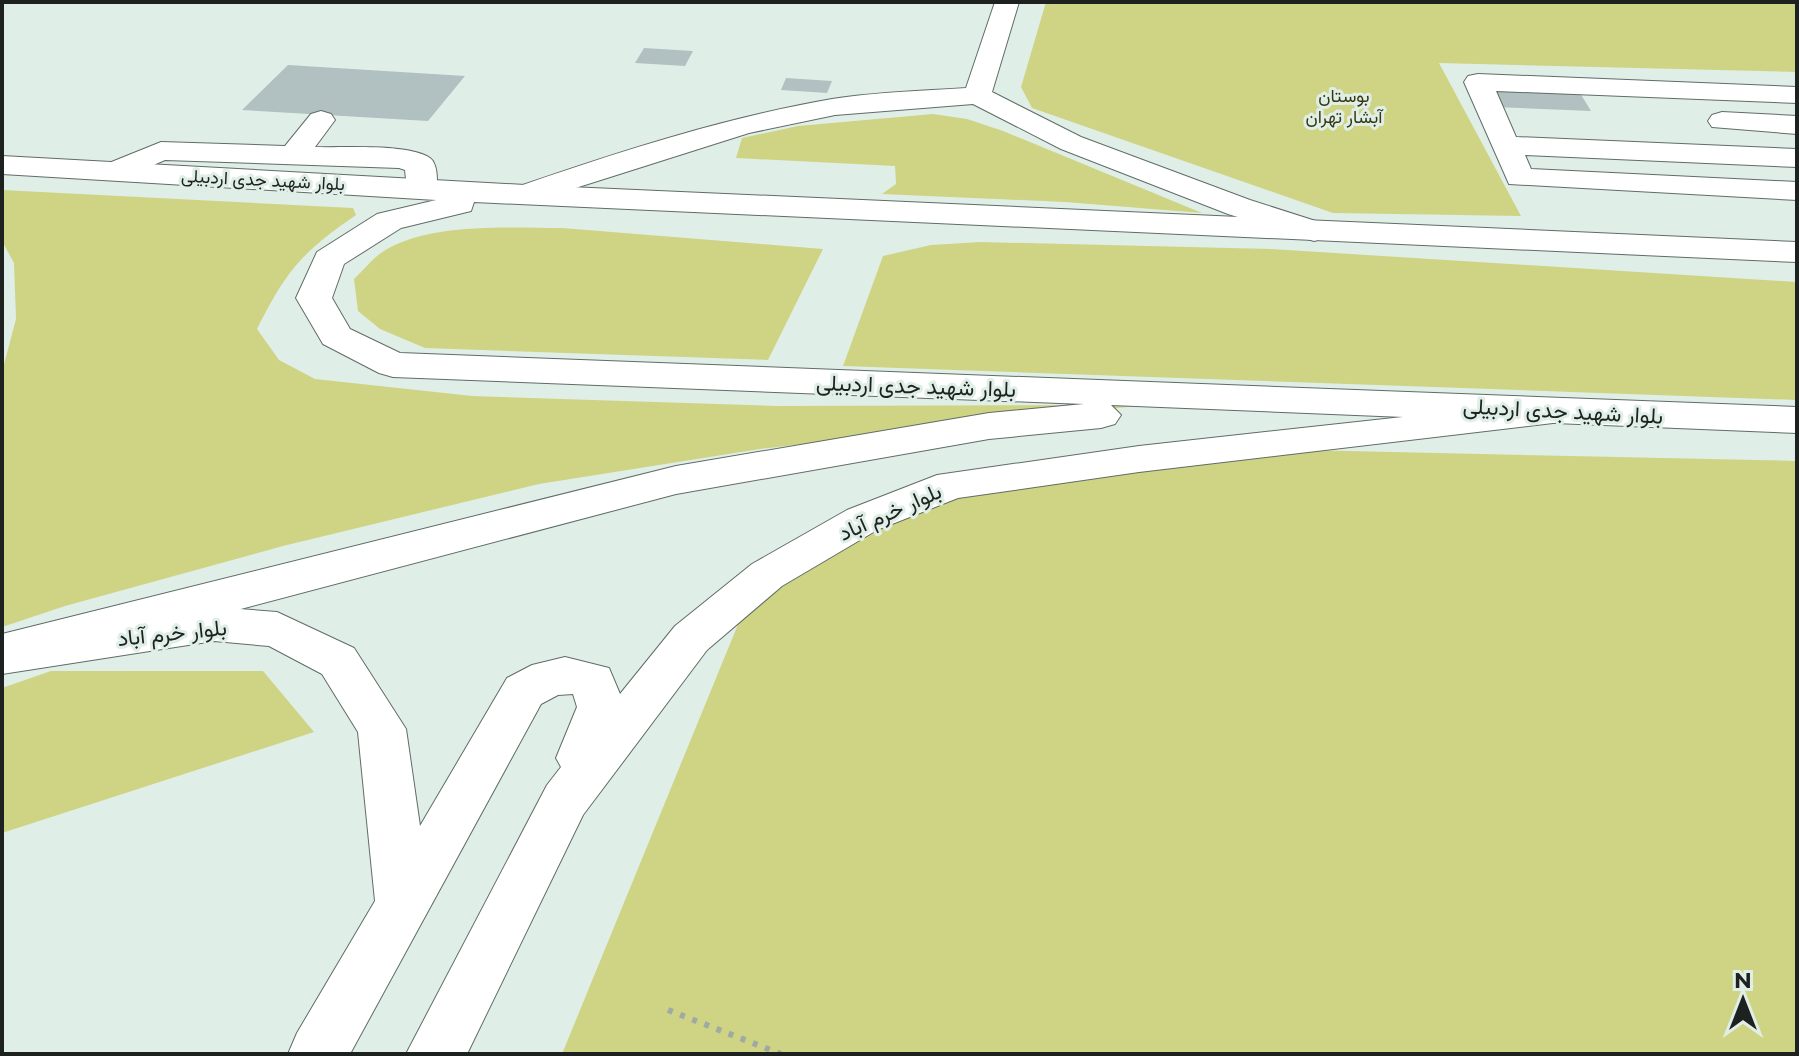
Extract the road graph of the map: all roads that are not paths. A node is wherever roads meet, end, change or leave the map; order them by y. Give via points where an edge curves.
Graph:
1 (1007, 2) edge
2 (977, 95) junction
3 (1797, 95) edge
4 (1490, 110) junction
5 (1521, 111) dead end
6 (1690, 119) dead end
7 (321, 120) dead end
8 (1797, 125) edge
9 (1506, 145) junction
10 (293, 155) junction
11 (1797, 158) edge
12 (2, 165) edge
13 (115, 171) junction
14 (422, 189) junction
15 (1797, 191) edge
16 (525, 195) junction
17 (1314, 231) junction
18 (1797, 252) edge
19 (1287, 398) junction
20 (1560, 412) junction
21 (1797, 420) edge
22 (2, 655) edge
23 (565, 800) junction
24 (403, 904) junction
25 (318, 1054) edge
26 (436, 1054) edge

1 - 2 street
2 - 16 street via 835,107 744,125
2 - 17 street via 1071,143
3 - 4 street via 1478,82
4 - 5 street
4 - 9 street
6 - 8 street
7 - 10 street
9 - 11 street
9 - 15 street via 1520,178
10 - 13 street via 161,151
10 - 14 street via 403,159 420,165
12 - 13 main road, بلوار شهید جدی اردبیلی
13 - 14 main road, بلوار شهید جدی اردبیلی
14 - 16 main road, بلوار شهید جدی اردبیلی
16 - 17 main road, بلوار شهید جدی اردبیلی
16 - 19 main road, بلوار شهید جدی اردبیلی via 389,221 329,259 314,298 336,336 393,365
17 - 18 main road, بلوار شهید جدی اردبیلی
19 - 20 main road, بلوار شهید جدی اردبیلی
19 - 22 main road via 989,426 676,480
20 - 21 main road, بلوار شهید جدی اردبیلی
20 - 23 street, بلوار خرم آباد via 951,485 862,520 767,575 691,638
22 - 24 street, بلوار خرم آباد via 214,624 277,629 338,661 382,729
23 - 24 street via 601,707 592,681 576,674 548,676 524,691
23 - 26 street, بلوار خرم آباد
24 - 25 street

